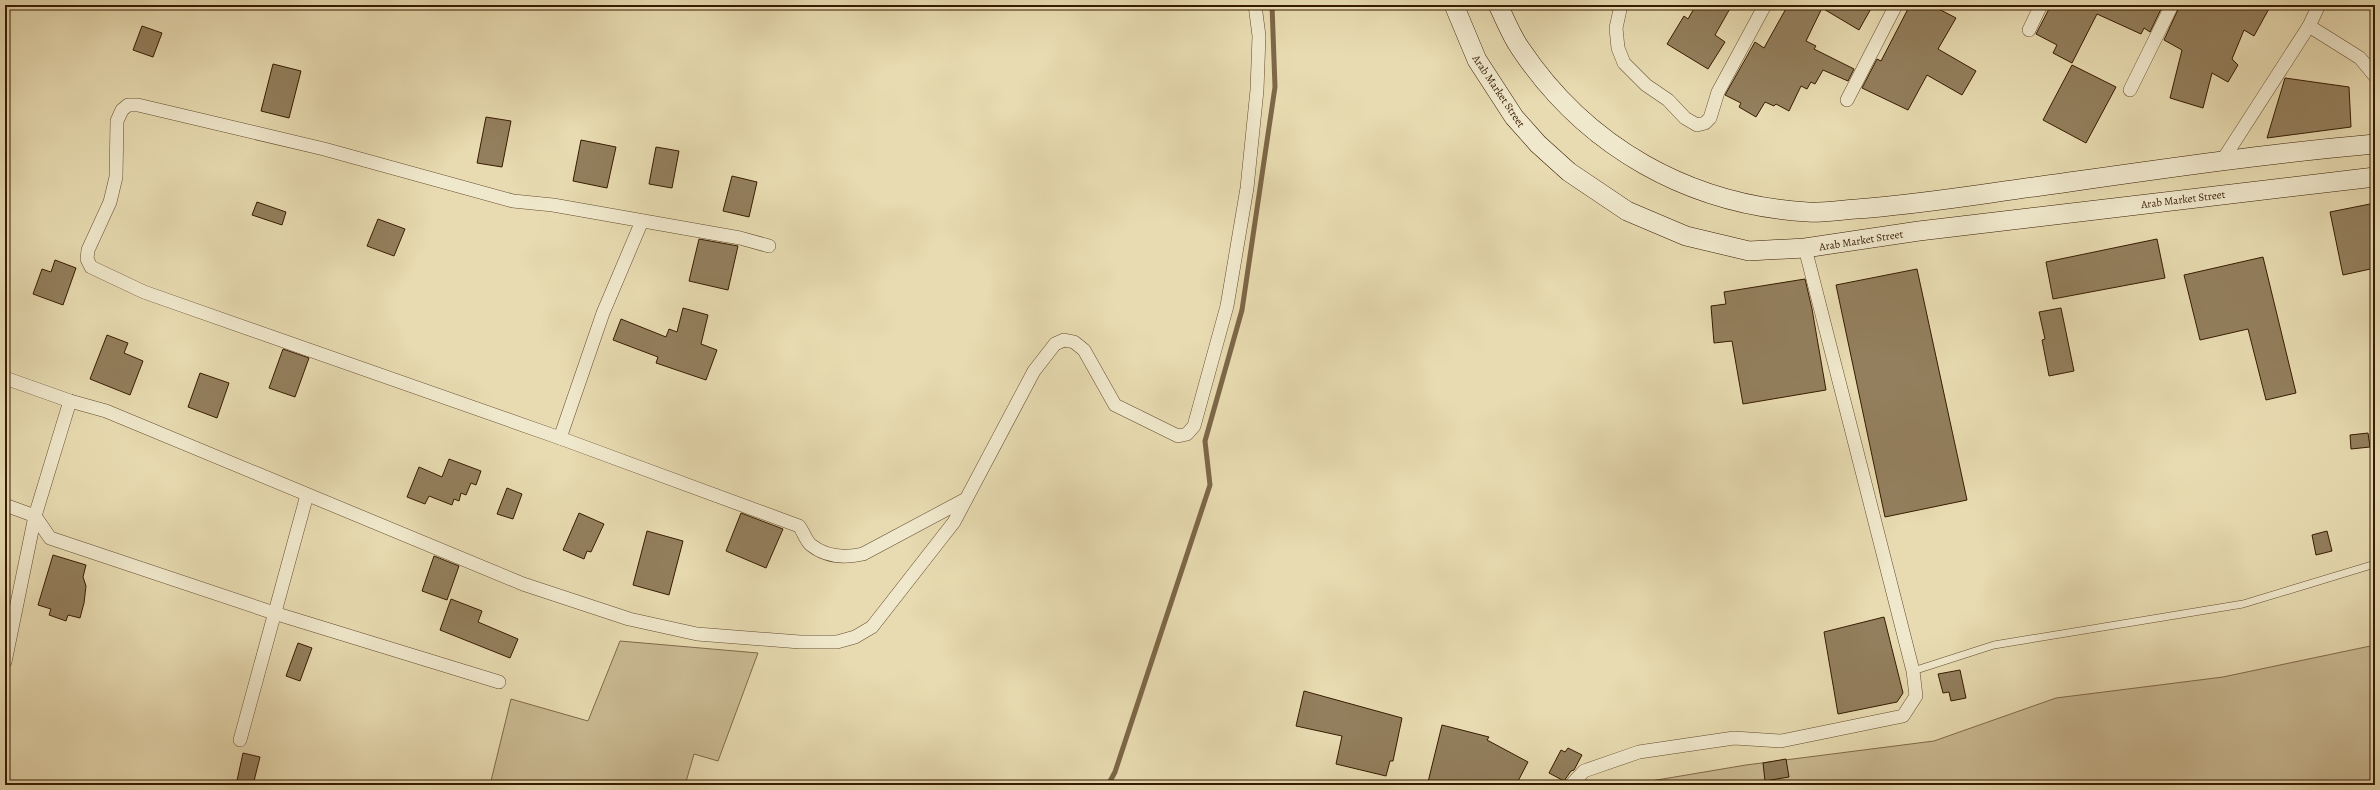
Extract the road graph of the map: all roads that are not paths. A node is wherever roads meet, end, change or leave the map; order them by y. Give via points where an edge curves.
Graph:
1 (1255, 5) edge
2 (1454, 5) edge
3 (1498, 5) edge
4 (1621, 5) edge
5 (1765, 5) edge
6 (1896, 5) edge
7 (2041, 5) edge
8 (2172, 5) edge
9 (2319, 5) edge
10 (2309, 26) junction
11 (2029, 30) dead end
12 (2375, 76) edge
13 (2130, 90) dead end
14 (1847, 100) dead end
15 (2375, 144) edge
16 (2222, 161) junction
17 (2375, 177) edge
18 (642, 221) junction
19 (769, 246) dead end
20 (1805, 248) junction
21 (5, 378) edge
22 (70, 401) junction
23 (560, 438) junction
24 (307, 495) junction
25 (966, 499) junction
26 (5, 504) edge
27 (35, 516) junction
28 (2375, 564) edge
29 (274, 613) junction
30 (5, 662) edge
31 (1913, 671) junction
32 (499, 682) dead end
33 (240, 740) dead end
34 (1571, 785) edge

1 - 25 street via 1259,36 1257,90 1247,188 1227,306 1194,426 1187,434 1178,436 1115,405 1084,350 1074,342 1064,340 1055,344 1034,371
2 - 20 main road, Arab Market Street via 1477,60 1514,117 1538,144 1569,172 1628,211 1686,236 1748,251
3 - 16 main road via 1519,47 1565,106 1613,147 1681,185 1750,206 1810,212 1877,208
4 - 5 street via 1616,28 1618,48 1624,63 1646,85 1668,100 1685,118 1696,124 1705,123 1710,118 1718,92
6 - 14 street
7 - 11 street
8 - 13 street
9 - 10 street
10 - 12 street via 2360,58
10 - 16 street
15 - 16 main road
17 - 20 main road, Arab Market Street via 1919,231
18 - 19 street via 740,238
18 - 23 street via 603,313
18 - 23 street via 552,205 513,201 324,149 138,105 128,105 122,110 117,121 116,178 110,202 88,250 87,259 91,267 144,292
20 - 31 street
21 - 22 street
22 - 24 street via 106,411
22 - 27 street
23 - 25 street via 799,526 810,544 830,555 848,557 863,554
24 - 25 street via 523,584 629,619 698,634 800,642 837,642 855,637 872,627 954,522
24 - 29 street
26 - 27 street
27 - 29 street via 50,538
27 - 30 street
28 - 31 lane via 2243,604 1994,645
29 - 32 street
29 - 33 street
31 - 34 street via 1916,696 1903,716 1781,741 1734,738 1639,752 1584,771

